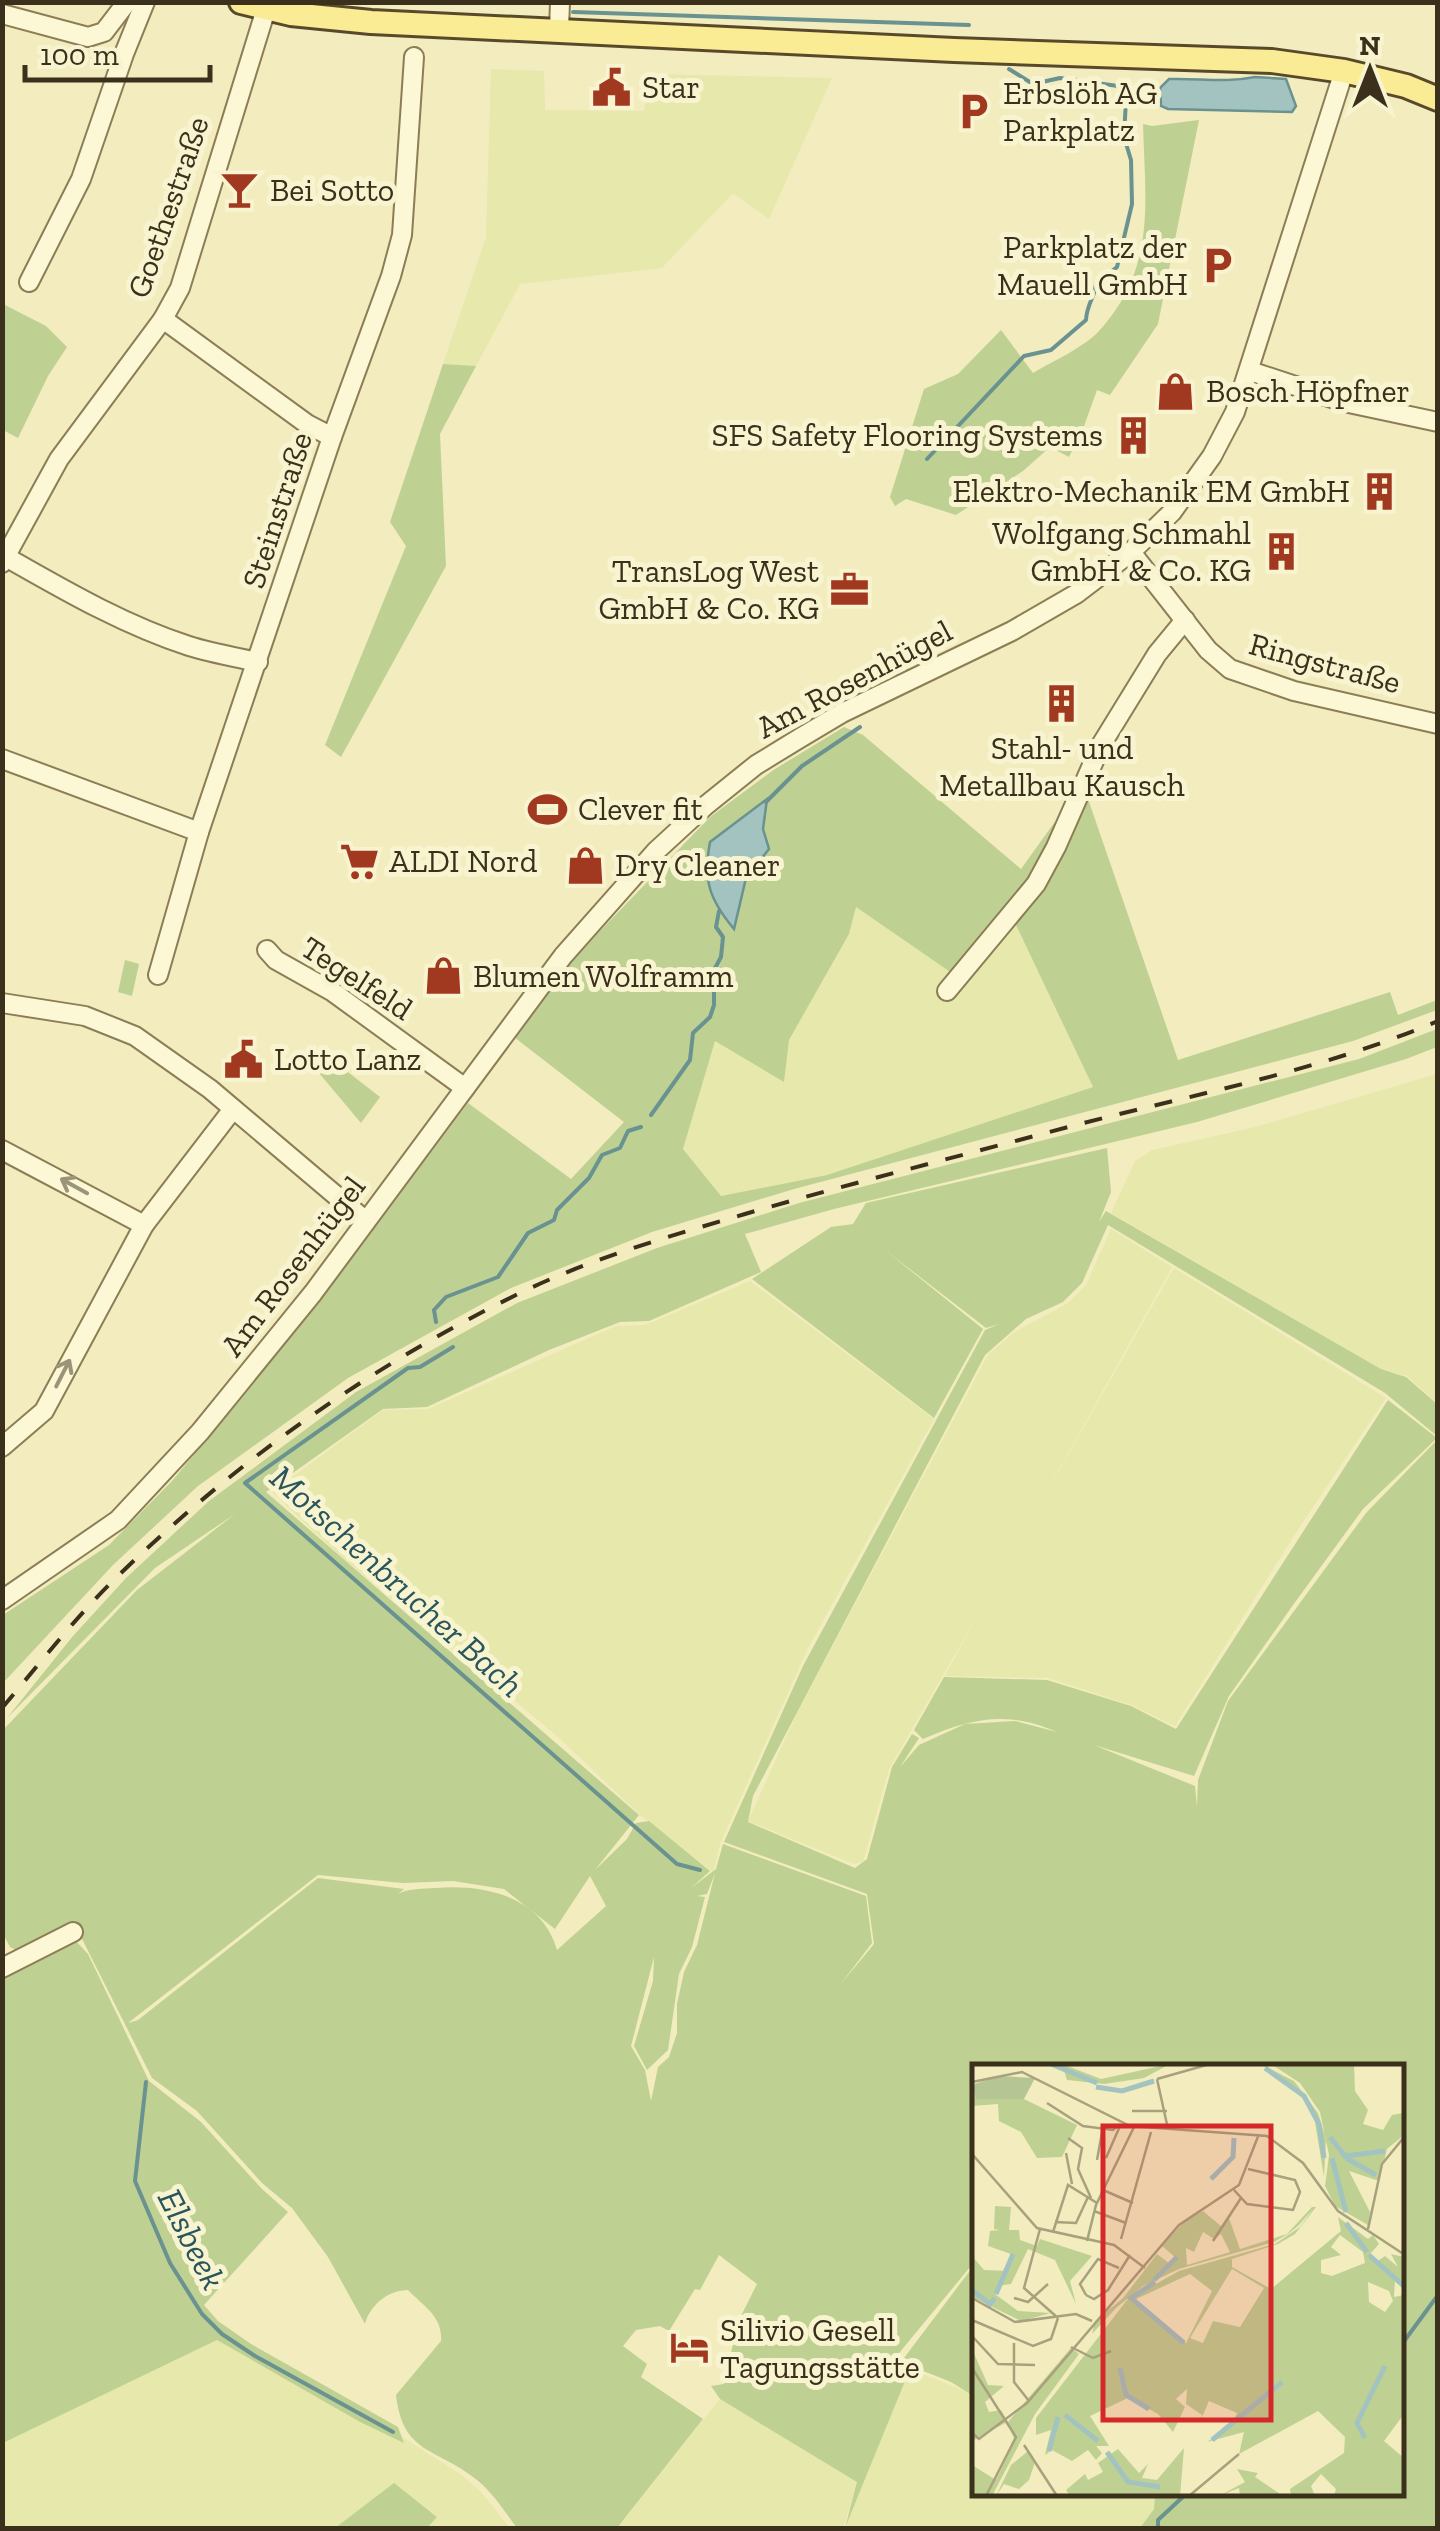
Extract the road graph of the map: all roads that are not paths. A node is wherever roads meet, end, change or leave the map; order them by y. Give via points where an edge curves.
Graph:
1 (127, 2) edge
2 (146, 2) edge
3 (241, 2) edge
4 (560, 2) edge
5 (266, 9) junction
6 (2, 14) edge
7 (559, 30) junction
8 (414, 57) dead end
9 (1344, 71) junction
10 (1438, 99) edge
11 (29, 282) dead end
12 (163, 318) junction
13 (1250, 371) junction
14 (1438, 422) edge
15 (332, 437) junction
16 (1130, 552) junction
17 (4, 560) edge
18 (1185, 620) junction
19 (258, 662) junction
20 (1438, 724) edge
21 (2, 758) edge
22 (200, 832) junction
23 (267, 950) dead end
24 (158, 975) dead end
25 (948, 991) dead end
26 (2, 1003) edge
27 (465, 1088) junction
28 (233, 1109) junction
29 (2, 1150) edge
30 (366, 1221) junction
31 (144, 1225) junction
32 (2, 1447) edge
33 (2, 1600) edge
34 (73, 1932) dead end
35 (2, 1968) edge

1 - 6 street via 104,32 88,36
2 - 11 street via 80,179
3 - 5 main road
4 - 7 street
5 - 7 main road via 371,22
5 - 12 street, Goethestraße via 180,288
7 - 9 main road via 1272,61
8 - 15 street, Steinstraße via 402,235
9 - 10 main road
9 - 13 street, Am Rosenhügel
12 - 15 street
12 - 17 street, Goethestraße via 58,459
13 - 14 street via 1344,402
13 - 16 street, Am Rosenhügel via 1212,456 1172,512
15 - 19 street, Steinstraße
16 - 18 street, Ringstraße
16 - 27 street, Am Rosenhügel via 1045,613 800,738 704,806 572,946
17 - 19 street via 190,646
18 - 20 street, Ringstraße via 1220,662 1242,676
18 - 25 street via 1100,745 1036,884
19 - 22 street, Steinstraße
21 - 22 street
22 - 24 street, Steinstraße
23 - 27 street, Tegelfeld
26 - 28 street via 85,1016 125,1031
27 - 30 street, Am Rosenhügel
28 - 30 street
28 - 31 street
31 -> 29 street
30 - 33 street, Am Rosenhügel via 153,1486 94,1539
32 -> 31 street via 44,1412
34 - 35 street

